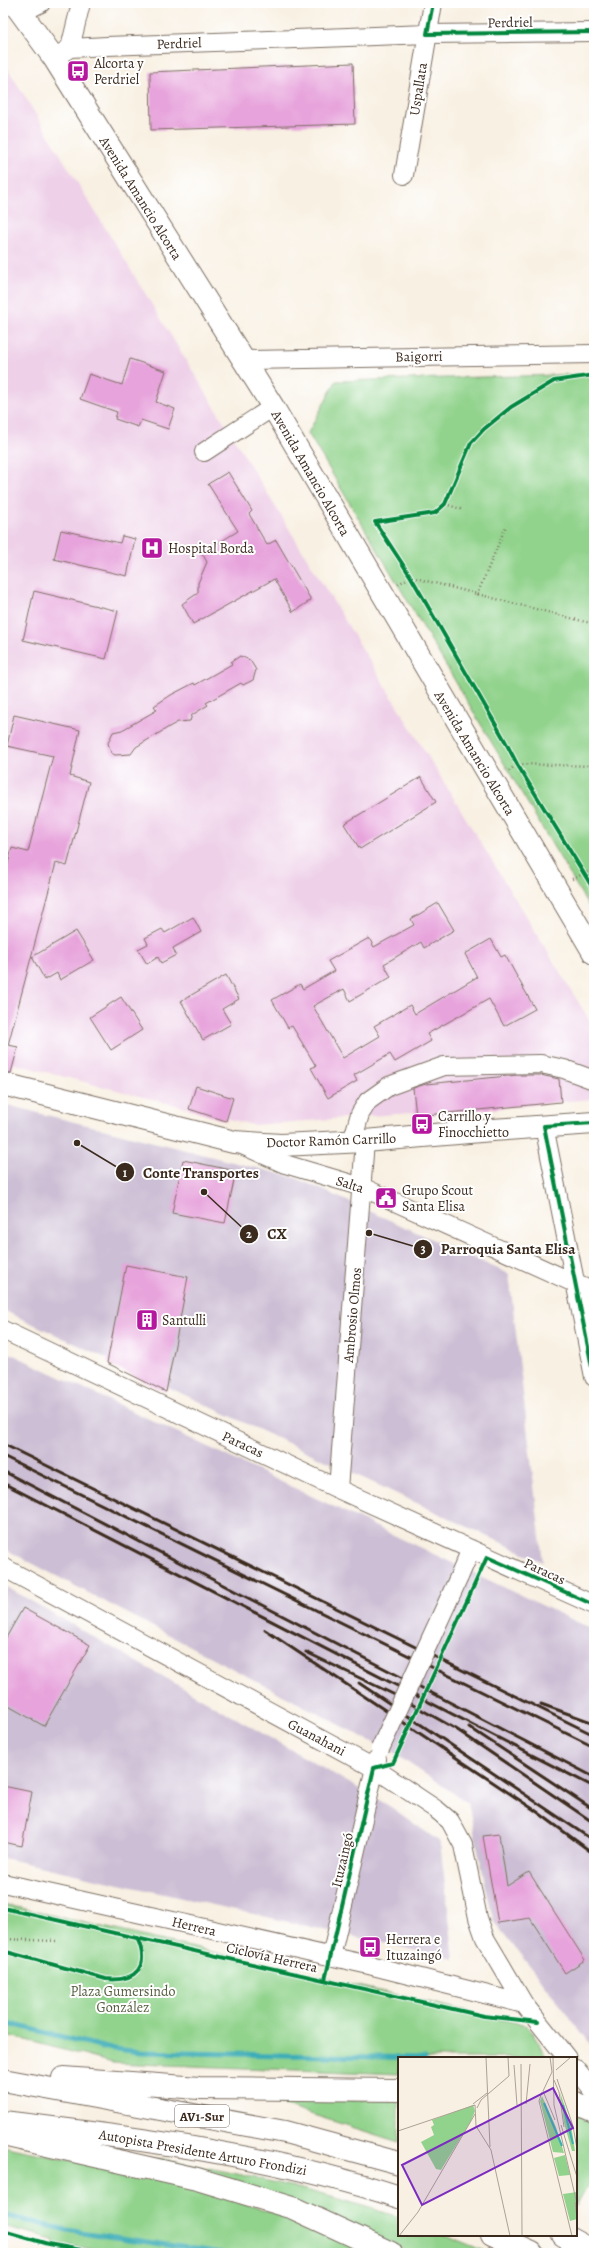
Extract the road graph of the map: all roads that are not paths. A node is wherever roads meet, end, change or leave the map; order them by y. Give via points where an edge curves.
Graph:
1 (41, 3) edge
2 (81, 3) edge
3 (433, 3) edge
4 (18, 8) edge
5 (594, 32) edge
6 (427, 34) junction
7 (62, 53) junction
8 (404, 175) dead end
9 (594, 354) edge
10 (244, 360) junction
11 (273, 407) junction
12 (204, 452) dead end
13 (594, 953) edge
14 (594, 1080) edge
15 (3, 1084) edge
16 (594, 1123) edge
17 (544, 1126) junction
18 (358, 1141) junction
19 (234, 1142) junction
20 (362, 1188) junction
21 (574, 1284) junction
22 (594, 1292) edge
23 (3, 1330) edge
24 (594, 1377) edge
25 (338, 1489) junction
26 (471, 1549) junction
27 (3, 1567) edge
28 (594, 1605) edge
29 (374, 1768) junction
30 (3, 1883) edge
31 (331, 1957) junction
32 (524, 2004) junction
33 (566, 2057) edge
34 (577, 2070) edge
35 (3, 2073) edge
36 (3, 2080) edge
37 (398, 2090) edge
38 (594, 2091) edge
39 (577, 2103) edge
40 (594, 2111) edge
41 (3, 2122) edge
42 (3, 2135) edge
43 (398, 2163) edge
44 (398, 2198) edge
45 (494, 2236) edge
46 (565, 2236) edge
47 (594, 2252) edge
48 (391, 2253) edge
49 (532, 2253) edge

1 - 4 street
2 - 7 street
3 - 6 street, Uspallata
4 - 7 main road, Avenida Amancio Alcorta
5 - 6 street, Perdriel
6 - 7 street, Perdriel
6 - 8 street, Uspallata
7 - 10 main road, Avenida Amancio Alcorta
9 - 10 street, Baigorri
10 - 11 main road, Avenida Amancio Alcorta
11 - 12 street
11 - 13 main road, Avenida Amancio Alcorta
14 - 18 street, Ambrosio Olmos via 541,1064 444,1066 389,1086 368,1101 360,1114
15 - 19 main road, Doctor Ramón Carrillo
16 - 17 main road, Doctor Ramón Carrillo
17 - 18 main road, Doctor Ramón Carrillo
17 - 21 street
18 - 19 main road, Doctor Ramón Carrillo via 281,1145
18 - 20 street, Ambrosio Olmos
19 - 20 street, Salta via 285,1164
20 - 21 street, Salta
20 - 25 street, Ambrosio Olmos
21 - 22 street, Salta
21 - 24 street
23 - 25 street, Paracas
25 - 26 street, Paracas
26 - 28 street, Paracas
26 - 29 street, Ituzaingó, bridge via 380,1749
27 - 29 street, Guanahani
29 - 31 street, Ituzaingó
29 - 32 street, Guanahani via 438,1810 458,1832 485,1938
30 - 31 street, Herrera
31 - 32 street, Herrera
32 - 33 street, Guanahani
34 - 38 street
35 - 37 main road via 199,2088
36 - 43 main road, AV1-Sur via 285,2132
39 - 40 main road
41 - 44 main road, Autopista Presidente Arturo Frondizi / AV1-Sur via 113,2135 294,2167
42 - 48 main road via 197,2179 293,2208
45 - 49 main road
46 - 47 main road

